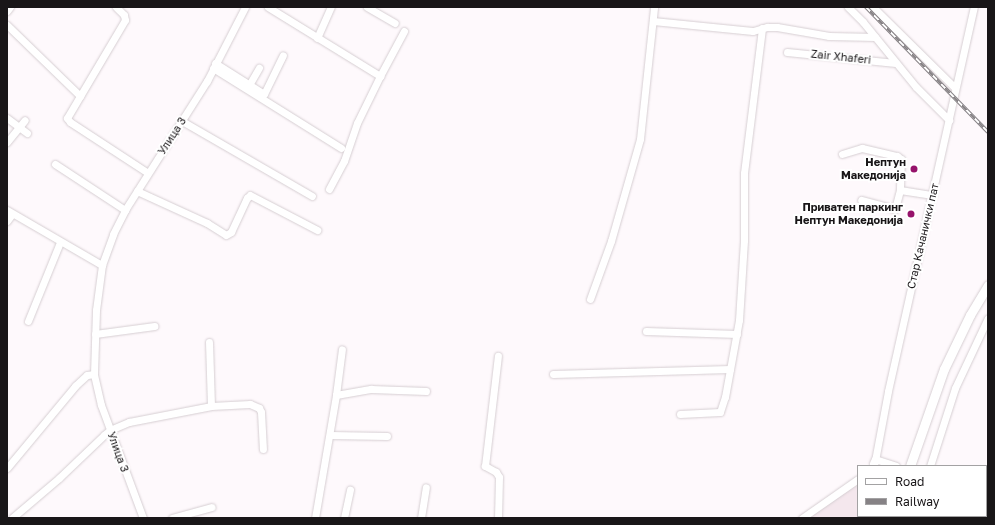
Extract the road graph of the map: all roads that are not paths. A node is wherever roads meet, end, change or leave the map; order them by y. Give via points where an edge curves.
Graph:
1 (10, 7) edge
2 (116, 7) edge
3 (245, 7) edge
4 (268, 7) edge
5 (331, 7) edge
6 (367, 7) edge
7 (654, 7) edge
8 (848, 7) edge
9 (873, 7) edge
10 (974, 7) edge
11 (7, 11) edge
12 (653, 21) junction
13 (395, 23) dead end
14 (7, 26) edge
15 (762, 28) junction
16 (404, 31) dead end
17 (317, 38) junction
18 (875, 38) junction
19 (787, 52) dead end
20 (283, 55) dead end
21 (895, 63) junction
22 (214, 66) junction
23 (259, 68) dead end
24 (380, 76) junction
25 (249, 85) junction
26 (955, 88) junction
27 (80, 96) junction
28 (7, 118) edge
29 (25, 120) dead end
30 (949, 120) junction
31 (182, 121) junction
32 (19, 128) junction
33 (27, 133) dead end
34 (7, 142) edge
35 (341, 148) dead end
36 (842, 154) dead end
37 (55, 164) dead end
38 (148, 173) junction
39 (329, 189) dead end
40 (900, 190) junction
41 (137, 191) junction
42 (933, 195) junction
43 (312, 196) dead end
44 (862, 200) dead end
45 (125, 210) junction
46 (9, 212) edge
47 (7, 221) edge
48 (317, 230) dead end
49 (60, 242) junction
50 (102, 265) junction
51 (988, 285) edge
52 (590, 299) dead end
53 (988, 318) edge
54 (28, 321) dead end
55 (154, 326) dead end
56 (646, 331) dead end
57 (96, 334) junction
58 (737, 334) junction
59 (209, 342) dead end
60 (342, 349) dead end
61 (498, 356) dead end
62 (730, 369) junction
63 (94, 374) junction
64 (553, 374) dead end
65 (426, 391) dead end
66 (336, 395) junction
67 (211, 406) junction
68 (680, 414) dead end
69 (110, 430) junction
70 (330, 435) junction
71 (387, 436) dead end
72 (264, 449) dead end
73 (874, 463) edge
74 (889, 465) edge
75 (910, 465) edge
76 (930, 465) edge
77 (7, 468) edge
78 (857, 480) edge
79 (426, 487) dead end
80 (350, 490) dead end
81 (212, 507) dead end
82 (12, 518) edge
83 (142, 518) edge
84 (172, 518) edge
85 (315, 518) edge
86 (344, 518) edge
87 (421, 518) edge
88 (498, 518) edge
89 (802, 518) edge

1 - 11 street
2 - 27 street via 124,15 125,20
3 - 22 street, Улица 3
4 - 17 street
5 - 17 street
6 - 13 street
7 - 12 street
8 - 18 street
9 - 26 street
10 - 26 street, Стар Качанички пат
12 - 15 street via 753,31
12 - 52 street via 640,139 611,241
14 - 27 street
15 - 18 street via 829,36
15 - 58 street via 744,173 744,240
16 - 24 street
17 - 24 street
18 - 21 street
19 - 21 street, Zair Xhaferi
20 - 25 street via 264,94
21 - 30 street
22 - 25 street
22 - 31 street, Улица 3
22 - 35 street
23 - 25 street
24 - 39 street via 357,124 344,161
26 - 30 street, Стар Качанички пат
27 - 38 street via 68,116 70,122
28 - 32 street
29 - 32 street
30 - 42 street, Стар Качанички пат
31 - 38 street, Улица 3
31 - 43 street
32 - 33 street
32 - 34 street
36 - 40 street via 862,148 901,159
37 - 45 street
38 - 41 street, Улица 3
40 - 42 street
40 - 44 street via 895,209
41 - 45 street, Улица 3
41 - 48 street via 207,223 226,235 231,232 250,195
42 - 73 street, Стар Качанички пат
45 - 50 street, Улица 3
46 - 47 street
46 - 49 street
49 - 50 street
49 - 54 street
50 - 57 street, Улица 3
51 - 75 street via 970,315 944,370
53 - 76 street via 955,388
55 - 57 street
56 - 58 street
57 - 63 street, Улица 3
58 - 62 street
59 - 67 street
60 - 66 street
61 - 88 street via 485,466 496,472 499,477
62 - 64 street
62 - 68 street via 720,412
63 - 69 street, Улица 3
63 - 77 street via 87,375 75,386
65 - 66 street via 372,389
66 - 70 street
67 - 69 street via 129,422
67 - 72 street via 250,404 259,408
69 - 82 street
69 - 83 street, Улица 3
70 - 71 street
70 - 85 street
73 - 74 street
78 - 89 street
79 - 87 street
80 - 86 street
81 - 84 street

